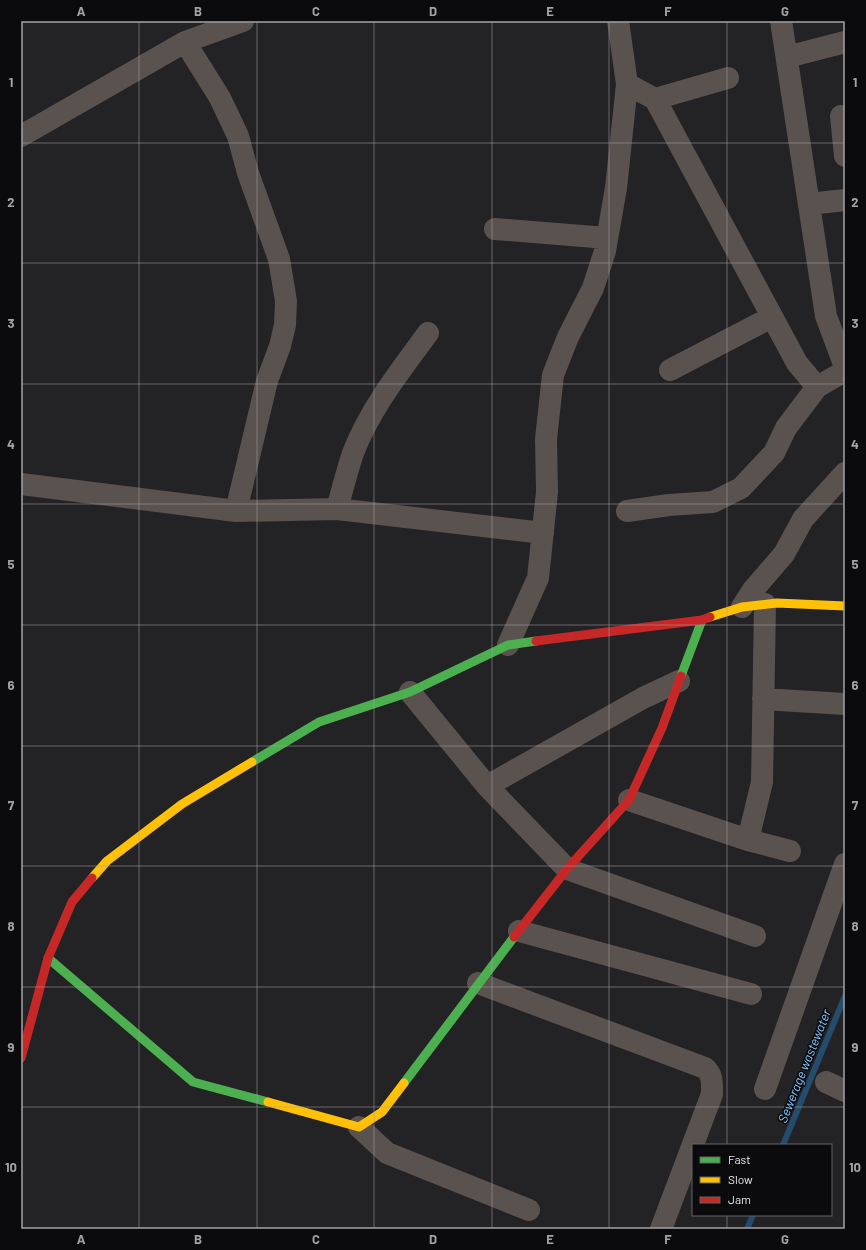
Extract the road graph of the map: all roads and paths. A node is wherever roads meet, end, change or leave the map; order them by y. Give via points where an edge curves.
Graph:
1 (243, 21) edge
2 (618, 21) edge
3 (781, 21) edge
4 (185, 42) junction
5 (845, 42) edge
6 (786, 57) junction
7 (728, 78) dead end
8 (627, 84) junction
9 (655, 99) junction
10 (841, 116) dead end
11 (21, 136) edge
12 (845, 156) edge
13 (845, 200) edge
14 (809, 204) junction
15 (495, 229) dead end
16 (608, 238) junction
17 (772, 317) junction
18 (428, 333) dead end
19 (845, 367) edge
20 (670, 370) dead end
21 (845, 371) edge
22 (817, 387) junction
23 (845, 473) edge
24 (21, 484) edge
25 (337, 509) junction
26 (236, 511) junction
27 (627, 511) dead end
28 (543, 533) junction
29 (764, 604) junction
30 (845, 606) edge
31 (742, 607) junction
32 (702, 620) junction
33 (508, 645) junction
34 (679, 681) junction
35 (410, 692) junction
36 (763, 699) junction
37 (845, 704) edge
38 (487, 786) junction
39 (629, 800) junction
40 (748, 840) junction
41 (790, 851) dead end
42 (845, 864) edge
43 (567, 869) junction
44 (519, 931) junction
45 (755, 936) dead end
46 (48, 958) junction
47 (478, 983) junction
48 (751, 994) dead end
49 (21, 1058) edge
50 (765, 1089) dead end
51 (359, 1127) junction
52 (693, 1144) edge
53 (692, 1147) edge
54 (529, 1210) dead end
55 (661, 1229) edge

1 - 4 street
2 - 8 street
3 - 6 street
4 - 11 street
4 - 26 street via 220,98 238,136 248,173 279,259 286,301 282,339 267,380
5 - 6 street
6 - 14 street
7 - 9 street
8 - 9 street
8 - 16 street
9 - 17 street
10 - 12 street
13 - 14 street
14 - 19 street via 826,316
15 - 16 street
16 - 28 street via 593,288 568,337 553,375 546,439 547,492
17 - 20 street
17 - 22 street via 797,363
18 - 25 street via 370,417 353,453
21 - 22 street
22 - 27 street via 786,428 774,453 742,488 713,502
23 - 31 street via 803,519 784,554
24 - 26 street
25 - 26 street
25 - 28 street
28 - 33 street via 538,578
29 - 30 street
29 - 31 street
29 - 36 street
31 - 32 street
32 - 33 street
32 - 34 street
33 - 35 street
34 - 38 street via 643,698
34 - 39 street via 662,728
35 - 38 street
35 - 46 street via 319,722 182,804 107,861 72,902
36 - 37 street
36 - 40 street via 762,782
38 - 43 street
39 - 40 street
39 - 43 street
40 - 41 street
42 - 50 street
43 - 44 street
43 - 45 street
44 - 47 street
44 - 48 street
46 - 49 street
46 - 51 street via 193,1082
47 - 51 street via 382,1112
47 - 52 street via 705,1068 710,1072 712,1094
51 - 54 street via 393,1156
53 - 55 street

